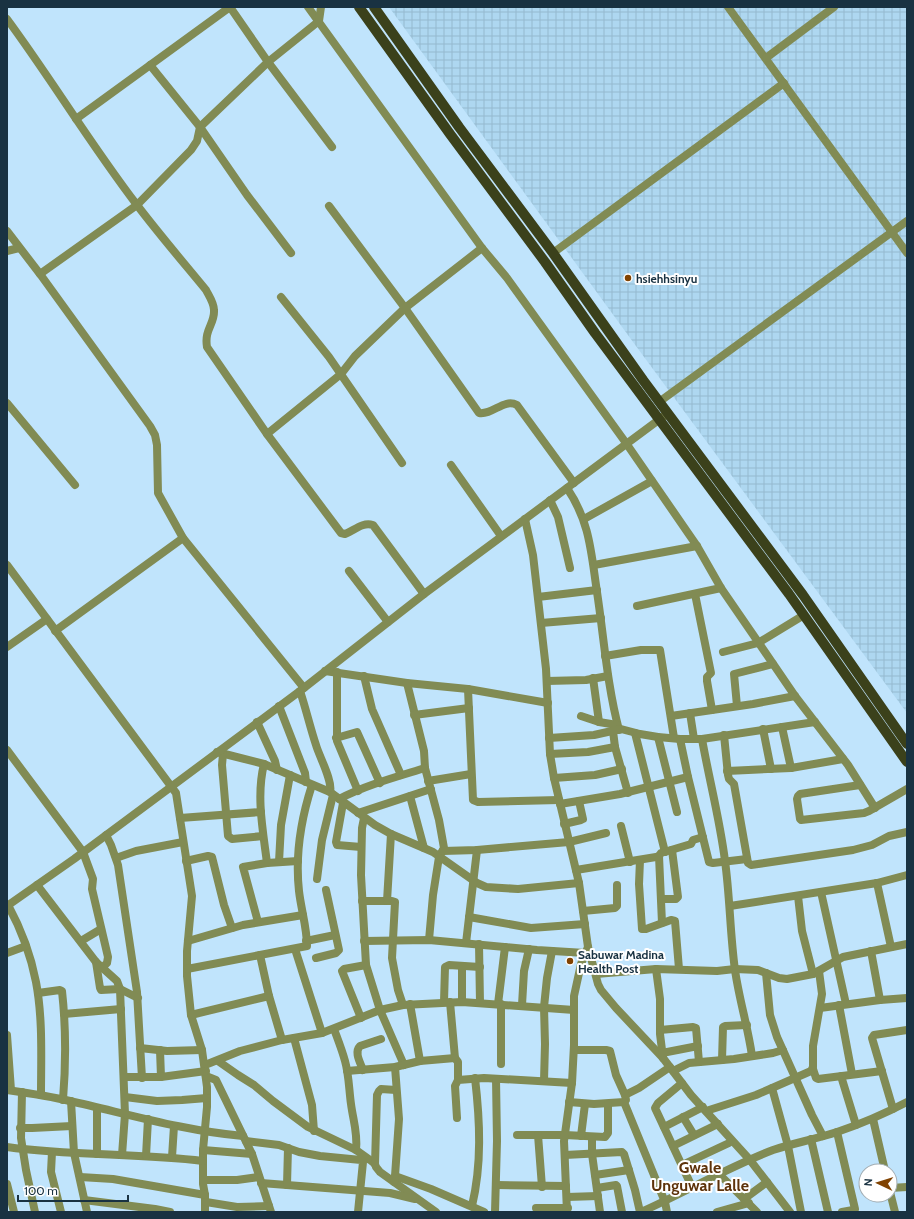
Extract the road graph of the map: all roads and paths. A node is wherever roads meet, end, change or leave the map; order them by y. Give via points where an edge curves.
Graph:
1 (230, 7) edge
2 (308, 7) edge
3 (321, 7) edge
4 (359, 7) edge
5 (374, 7) edge
6 (728, 7) edge
7 (834, 7) edge
8 (7, 19) edge
9 (319, 21) junction
10 (766, 58) junction
11 (268, 62) junction
12 (150, 65) junction
13 (784, 83) junction
14 (76, 119) junction
15 (200, 128) junction
16 (332, 147) dead end
17 (137, 206) junction
18 (329, 206) dead end
19 (907, 221) edge
20 (7, 231) edge
21 (892, 232) junction
22 (19, 248) junction
23 (482, 248) junction
24 (7, 251) edge
25 (291, 253) dead end
26 (552, 253) junction
27 (907, 253) edge
28 (40, 274) junction
29 (281, 297) dead end
30 (405, 308) junction
31 (341, 374) junction
32 (659, 402) junction
33 (8, 407) edge
34 (668, 413) junction
35 (659, 420) junction
36 (267, 434) junction
37 (626, 443) junction
38 (402, 463) dead end
39 (451, 465) dead end
40 (652, 482) junction
41 (74, 485) dead end
42 (571, 485) junction
43 (550, 500) junction
44 (525, 519) junction
45 (584, 519) junction
46 (502, 536) junction
47 (183, 538) junction
48 (697, 546) junction
49 (7, 565) edge
50 (594, 565) junction
51 (570, 568) dead end
52 (349, 571) dead end
53 (721, 588) junction
54 (596, 590) junction
55 (424, 594) junction
56 (695, 594) junction
57 (538, 597) junction
58 (637, 606) dead end
59 (804, 615) junction
60 (601, 618) junction
61 (47, 619) junction
62 (388, 622) junction
63 (541, 623) junction
64 (55, 631) junction
65 (758, 643) junction
66 (7, 647) edge
67 (723, 652) dead end
68 (605, 656) junction
69 (773, 664) junction
70 (326, 671) junction
71 (337, 672) junction
72 (364, 676) junction
73 (608, 676) junction
74 (593, 678) junction
75 (547, 681) junction
76 (407, 683) junction
77 (302, 689) junction
78 (468, 689) junction
79 (795, 696) junction
80 (548, 703) junction
81 (279, 706) junction
82 (737, 706) junction
83 (469, 708) junction
84 (712, 710) junction
85 (690, 713) junction
86 (414, 715) junction
87 (580, 716) dead end
88 (671, 716) junction
89 (257, 722) junction
90 (599, 722) junction
91 (815, 722) junction
92 (782, 727) junction
93 (616, 729) junction
94 (763, 729) junction
95 (635, 733) junction
96 (724, 735) junction
97 (658, 737) junction
98 (336, 738) junction
99 (549, 738) junction
100 (677, 739) junction
101 (698, 739) junction
102 (907, 744) edge
103 (616, 747) junction
104 (7, 750) edge
105 (220, 753) junction
106 (550, 754) junction
107 (843, 759) junction
108 (907, 762) edge
109 (264, 764) junction
110 (425, 768) junction
111 (791, 768) junction
112 (622, 769) junction
113 (771, 769) junction
114 (277, 770) junction
115 (727, 771) junction
116 (471, 774) junction
117 (290, 775) junction
118 (401, 775) junction
119 (688, 777) junction
120 (554, 778) junction
121 (428, 780) junction
122 (669, 782) junction
123 (309, 783) junction
124 (380, 783) junction
125 (860, 785) junction
126 (170, 786) junction
127 (649, 788) junction
128 (431, 789) junction
129 (907, 789) edge
130 (358, 791) junction
131 (628, 792) junction
132 (410, 796) junction
133 (336, 797) junction
134 (579, 801) junction
135 (560, 802) junction
136 (875, 808) junction
137 (261, 812) junction
138 (677, 812) dead end
139 (227, 814) junction
140 (361, 816) junction
141 (180, 818) junction
142 (564, 824) junction
143 (622, 826) dead end
144 (907, 832) edge
145 (391, 834) junction
146 (606, 834) dead end
147 (106, 835) junction
148 (263, 836) junction
149 (703, 837) junction
150 (183, 842) junction
151 (569, 842) junction
152 (361, 846) junction
153 (424, 848) junction
154 (477, 850) junction
155 (83, 852) junction
156 (665, 852) junction
157 (441, 854) junction
158 (116, 858) junction
159 (747, 859) junction
160 (186, 860) junction
161 (640, 860) junction
162 (298, 861) junction
163 (279, 862) junction
164 (630, 862) junction
165 (725, 862) junction
166 (267, 863) junction
167 (576, 870) junction
168 (907, 875) edge
169 (317, 878) dead end
170 (474, 881) junction
171 (579, 883) junction
172 (877, 883) junction
173 (37, 885) junction
174 (617, 885) dead end
175 (326, 890) dead end
176 (821, 892) junction
177 (798, 896) junction
178 (661, 899) junction
179 (362, 901) junction
180 (387, 901) junction
181 (8, 905) edge
182 (730, 906) junction
183 (583, 911) junction
184 (303, 914) junction
185 (469, 917) junction
186 (258, 922) junction
187 (662, 923) junction
188 (585, 924) junction
189 (232, 928) junction
190 (101, 929) junction
191 (335, 936) junction
192 (429, 940) junction
193 (81, 941) junction
194 (188, 941) junction
195 (306, 941) junction
196 (364, 941) junction
197 (393, 941) junction
198 (466, 943) junction
199 (480, 944) junction
200 (907, 944) edge
201 (26, 946) junction
202 (505, 946) junction
203 (891, 947) junction
204 (295, 948) junction
205 (529, 949) junction
206 (586, 950) junction
207 (552, 951) junction
208 (872, 951) junction
209 (7, 953) edge
210 (260, 955) junction
211 (316, 958) dead end
212 (836, 960) junction
213 (96, 962) junction
214 (366, 965) junction
215 (462, 966) junction
216 (480, 967) junction
217 (102, 968) junction
218 (187, 969) junction
219 (656, 969) junction
220 (679, 969) junction
221 (735, 969) junction
222 (816, 972) junction
223 (766, 973) junction
224 (596, 974) junction
225 (120, 989) junction
226 (38, 993) junction
227 (269, 996) junction
228 (138, 998) junction
229 (907, 998) edge
230 (880, 1000) junction
231 (447, 1002) junction
232 (462, 1002) junction
233 (480, 1002) junction
234 (500, 1004) junction
235 (406, 1005) junction
236 (522, 1005) junction
237 (842, 1005) junction
238 (544, 1007) junction
239 (820, 1008) junction
240 (121, 1009) junction
241 (380, 1010) junction
242 (574, 1010) junction
243 (64, 1014) junction
244 (191, 1015) junction
245 (362, 1018) junction
246 (747, 1025) junction
247 (334, 1029) junction
248 (660, 1030) junction
249 (907, 1030) edge
250 (322, 1033) junction
251 (7, 1035) edge
252 (294, 1038) junction
253 (381, 1039) dead end
254 (282, 1040) junction
255 (698, 1046) junction
256 (140, 1048) junction
257 (160, 1050) junction
258 (202, 1050) junction
259 (574, 1050) junction
260 (783, 1050) junction
261 (662, 1055) junction
262 (752, 1056) junction
263 (455, 1058) junction
264 (722, 1060) junction
265 (218, 1061) junction
266 (420, 1061) junction
267 (699, 1062) junction
268 (501, 1064) dead end
269 (404, 1065) junction
270 (395, 1067) junction
271 (671, 1069) junction
272 (813, 1069) junction
273 (362, 1070) junction
274 (206, 1071) junction
275 (347, 1071) junction
276 (882, 1071) junction
277 (852, 1074) junction
278 (841, 1076) junction
279 (124, 1077) junction
280 (142, 1078) junction
281 (161, 1078) junction
282 (475, 1078) junction
283 (795, 1078) junction
284 (496, 1079) junction
285 (458, 1080) junction
286 (544, 1081) junction
287 (572, 1083) junction
288 (682, 1083) junction
289 (772, 1088) junction
290 (9, 1090) edge
291 (396, 1090) junction
292 (22, 1092) junction
293 (41, 1095) junction
294 (125, 1098) junction
295 (207, 1098) junction
296 (625, 1099) junction
297 (67, 1100) junction
298 (569, 1102) junction
299 (907, 1102) edge
300 (585, 1104) junction
301 (608, 1104) junction
302 (97, 1108) junction
303 (704, 1109) junction
304 (893, 1110) junction
305 (125, 1114) junction
306 (683, 1117) junction
307 (457, 1118) dead end
308 (873, 1118) junction
309 (148, 1119) junction
310 (718, 1124) junction
311 (856, 1125) junction
312 (72, 1126) junction
313 (174, 1126) junction
314 (664, 1127) junction
315 (20, 1128) junction
316 (314, 1130) junction
317 (205, 1131) junction
318 (837, 1132) junction
319 (517, 1135) dead end
320 (538, 1135) junction
321 (565, 1135) junction
322 (694, 1135) junction
323 (581, 1136) junction
324 (824, 1136) junction
325 (592, 1137) junction
326 (245, 1139) junction
327 (810, 1139) junction
328 (729, 1143) dead end
329 (673, 1146) junction
330 (788, 1146) junction
331 (7, 1147) edge
332 (288, 1148) junction
333 (23, 1149) junction
334 (203, 1150) junction
335 (356, 1150) junction
336 (52, 1152) junction
337 (74, 1152) junction
338 (97, 1154) junction
339 (252, 1154) junction
340 (592, 1154) junction
341 (122, 1155) junction
342 (565, 1155) junction
343 (146, 1156) junction
344 (172, 1157) junction
345 (750, 1160) junction
346 (203, 1161) junction
347 (883, 1163) edge
348 (375, 1164) junction
349 (682, 1165) junction
350 (629, 1170) junction
351 (613, 1172) junction
352 (719, 1174) junction
353 (595, 1175) junction
354 (80, 1177) junction
355 (394, 1179) junction
356 (203, 1180) junction
357 (260, 1180) junction
358 (767, 1182) junction
359 (7, 1184) edge
360 (287, 1185) junction
361 (497, 1185) junction
362 (616, 1185) junction
363 (566, 1186) junction
364 (542, 1187) junction
365 (692, 1187) junction
366 (597, 1188) junction
367 (360, 1190) junction
368 (598, 1196) junction
369 (567, 1197) junction
370 (206, 1198) junction
371 (84, 1200) junction
372 (418, 1200) junction
373 (747, 1201) junction
374 (664, 1202) junction
375 (472, 1206) junction
376 (223, 1208) edge
377 (536, 1208) dead end
378 (246, 1209) edge
379 (270, 1209) edge
380 (156, 1210) edge
381 (568, 1210) edge
382 (853, 1211) edge
383 (14, 1212) edge
384 (35, 1212) edge
385 (61, 1212) edge
386 (88, 1212) edge
387 (170, 1212) edge
388 (205, 1212) edge
389 (358, 1212) edge
390 (436, 1212) edge
391 (484, 1212) edge
392 (495, 1212) edge
393 (600, 1212) edge
394 (622, 1212) edge
395 (641, 1212) edge
396 (667, 1212) edge
397 (717, 1212) edge
398 (757, 1212) edge
399 (790, 1212) edge
400 (801, 1212) edge
401 (828, 1212) edge
402 (842, 1212) edge

1 - 11 street
1 - 12 street
2 - 9 street
3 - 9 street
4 - 35 main road
5 - 26 main road
6 - 10 street
7 - 10 street
8 - 14 street
9 - 11 street
9 - 23 street
10 - 13 street
11 - 15 street
11 - 16 street
12 - 14 street
12 - 15 street
13 - 21 street
13 - 26 street
14 - 17 street
15 - 17 street via 197,141 191,150
15 - 25 street
17 - 28 street
17 - 36 street via 206,290 214,311 207,333 207,347
18 - 30 street
19 - 21 street
20 - 22 street
21 - 27 street
21 - 32 street
22 - 24 street
22 - 28 street
23 - 30 street
23 - 37 street via 507,278
26 - 32 main road
28 - 47 street via 155,435 158,494
29 - 31 street
30 - 31 street via 355,356
30 - 42 street via 479,413 486,413 508,403 517,405
31 - 36 street
31 - 38 street
32 - 34 main road
33 - 41 street
34 - 35 street
34 - 102 main road via 803,595
35 - 37 street
35 - 59 main road
36 - 55 street via 341,533 345,534 362,524 373,525
37 - 40 street
37 - 42 street
39 - 46 street
40 - 45 street
40 - 48 street
42 - 43 street
42 - 45 street
43 - 44 street
43 - 51 street via 558,517
44 - 46 street
44 - 57 street
45 - 50 street
46 - 55 street
47 - 64 street
47 - 77 street
48 - 50 street
48 - 53 street
49 - 61 street
50 - 54 street
52 - 62 street
53 - 56 street
53 - 65 street
54 - 57 street
54 - 60 street
55 - 62 street
56 - 58 street
56 - 84 street via 711,673 707,681
57 - 63 street
59 - 65 street
59 - 108 main road
60 - 63 street
60 - 68 street
61 - 64 street
61 - 66 street
62 - 70 street
63 - 75 street
64 - 126 street
65 - 67 street
65 - 69 street
68 - 73 street
68 - 88 street via 641,650 660,650
69 - 79 street
69 - 82 street via 734,674
70 - 71 street
70 - 77 street
71 - 72 street
71 - 98 street
72 - 76 street
72 - 118 street via 372,709
73 - 74 street
73 - 93 street
74 - 75 street
74 - 90 street
75 - 80 street
76 - 78 street
76 - 86 street
77 - 81 street
77 - 133 street via 315,744
78 - 80 street
78 - 83 street
79 - 82 street
79 - 91 street
80 - 99 street
81 - 89 street
81 - 123 street
82 - 84 street
83 - 86 street
83 - 116 street
84 - 85 street
85 - 88 street
85 - 101 street
86 - 110 street via 424,751
87 - 90 street
88 - 100 street
89 - 105 street
89 - 114 street
90 - 93 street
91 - 92 street
91 - 107 street
92 - 94 street
92 - 111 street
93 - 95 street
93 - 99 street via 594,735
93 - 103 street
94 - 96 street
94 - 113 street
95 - 97 street
95 - 127 street
96 - 101 street
96 - 115 street
97 - 100 street
97 - 122 street
98 - 124 street via 357,732
98 - 130 street
99 - 106 street
100 - 101 street
100 - 119 street
101 - 165 street via 720,825
103 - 106 street
103 - 112 street
104 - 155 street
105 - 109 street
105 - 126 street
105 - 139 street
106 - 120 street
107 - 111 street
107 - 125 street
109 - 114 street
109 - 137 street
110 - 118 street
110 - 121 street
111 - 113 street
112 - 120 street via 595,775
112 - 131 street
113 - 115 street
114 - 117 street
115 - 159 street via 736,790
116 - 121 street
116 - 135 street via 473,800 478,802
117 - 123 street
117 - 163 street via 281,825
118 - 124 street
119 - 122 street
119 - 149 street
120 - 135 street
121 - 128 street
122 - 127 street
122 - 138 street
123 - 133 street
123 - 162 street
124 - 130 street
125 - 136 street
125 - 136 street via 800,794 797,799 800,819 864,813
126 - 141 street via 176,793
126 - 147 street
127 - 131 street
127 - 156 street
128 - 132 street
128 - 157 street via 441,832
129 - 136 street
130 - 133 street
131 - 134 street
132 - 140 street
132 - 153 street
133 - 140 street
133 - 152 street via 337,845
133 - 169 street via 322,840
134 - 135 street
134 - 142 street via 583,819
135 - 142 street
137 - 139 street
137 - 148 street
139 - 141 street
139 - 148 street via 230,838
140 - 145 street
140 - 152 street
141 - 150 street
142 - 151 street
143 - 164 street
144 - 159 street via 888,836 872,845 853,850 751,865
145 - 153 street
145 - 180 street
146 - 151 street
147 - 155 street
147 - 158 street
148 - 166 street
149 - 156 street via 693,840 691,844
149 - 165 street via 709,862
150 - 158 street via 136,851
150 - 160 street
151 - 154 street
151 - 167 street
152 - 179 street
153 - 157 street
154 - 157 street
154 - 170 street
155 - 173 street
155 - 190 street via 93,879 92,889
156 - 161 street
156 - 178 street
156 - 178 street via 678,898
157 - 170 street
157 - 192 street via 433,895
158 - 228 street
159 - 165 street
160 - 189 street via 212,857
160 - 194 street via 192,896
161 - 164 street
161 - 187 street via 642,929
162 - 163 street
162 - 184 street
163 - 166 street
164 - 167 street
165 - 182 street
166 - 186 street via 243,867
167 - 171 street
168 - 172 street
170 - 171 street via 486,887 518,889
170 - 185 street
171 - 183 street
172 - 176 street
172 - 203 street
173 - 181 street
173 - 193 street
174 - 183 street via 618,906
175 - 191 street
176 - 177 street
176 - 212 street
177 - 182 street
177 - 222 street via 802,931
178 - 187 street
179 - 180 street
179 - 196 street
180 - 197 street via 395,902
181 - 201 street
182 - 221 street
183 - 188 street
184 - 186 street
184 - 195 street
185 - 188 street via 531,928
185 - 198 street
186 - 189 street
187 - 220 street via 675,921
188 - 206 street
189 - 194 street
190 - 193 street
190 - 217 street via 108,960
191 - 195 street
191 - 211 street via 338,952
192 - 197 street
192 - 198 street
193 - 213 street
194 - 218 street
195 - 204 street via 306,947
196 - 197 street
196 - 214 street
197 - 235 street via 392,958 398,990
198 - 199 street
199 - 202 street
199 - 216 street
200 - 203 street
201 - 209 street
201 - 226 street
202 - 205 street
202 - 234 street
203 - 208 street
204 - 210 street
204 - 250 street
205 - 207 street
205 - 236 street via 524,971
206 - 207 street
206 - 224 street
206 - 242 street via 576,984
207 - 238 street
208 - 212 street
208 - 230 street
210 - 218 street
210 - 227 street
212 - 222 street
212 - 237 street
213 - 217 street
213 - 225 street via 101,990
214 - 241 street
214 - 245 street via 342,971
215 - 216 street
215 - 231 street via 445,967
215 - 232 street
216 - 233 street
217 - 225 street via 116,981
218 - 244 street
219 - 220 street
219 - 224 street
219 - 248 street via 660,999
220 - 221 street
221 - 223 street
221 - 246 street
222 - 223 street via 786,979
222 - 239 street via 822,994
223 - 260 street via 770,1015 776,1037
224 - 261 street via 604,994
225 - 228 street
225 - 240 street
226 - 243 street via 62,990
226 - 293 street
227 - 244 street
227 - 254 street
228 - 256 street
229 - 230 street
230 - 237 street
231 - 232 street
231 - 235 street
231 - 263 street
232 - 233 street
233 - 234 street
234 - 236 street
234 - 268 street
235 - 241 street
235 - 266 street
236 - 238 street
237 - 239 street
237 - 277 street
238 - 242 street
238 - 286 street
239 - 272 street via 813,1046
240 - 243 street
240 - 279 street
241 - 245 street
241 - 269 street
242 - 259 street
243 - 297 street
244 - 258 street
245 - 247 street
246 - 262 street
246 - 264 street via 723,1027
247 - 250 street
247 - 275 street
248 - 255 street via 695,1026
248 - 261 street
249 - 276 street via 872,1036
250 - 252 street
251 - 290 street
252 - 254 street
252 - 316 street via 312,1105
253 - 273 street via 357,1048
254 - 265 street via 240,1051
255 - 261 street
255 - 267 street
256 - 257 street
256 - 280 street
257 - 258 street
257 - 281 street
258 - 274 street
259 - 287 street
259 - 296 street via 610,1051
260 - 262 street
260 - 283 street
261 - 271 street
262 - 264 street
263 - 266 street
263 - 285 street via 458,1062
264 - 267 street
265 - 274 street
265 - 316 street via 254,1085 291,1116
266 - 269 street
267 - 271 street
269 - 270 street
270 - 273 street
270 - 291 street
271 - 288 street
271 - 296 street
272 - 278 street via 816,1078
272 - 283 street
273 - 275 street
274 - 281 street
274 - 295 street
274 - 326 street via 216,1080
275 - 335 street
276 - 277 street
276 - 304 street
277 - 278 street
278 - 311 street
279 - 280 street
279 - 294 street
280 - 281 street
282 - 284 street
282 - 285 street
282 - 375 street via 479,1146 476,1189
283 - 289 street
283 - 324 street
284 - 286 street
284 - 361 street
285 - 307 street via 455,1086
286 - 287 street
287 - 298 street
288 - 303 street
288 - 314 street via 656,1105
289 - 303 street
289 - 330 street
290 - 292 street
291 - 348 street via 378,1091
291 - 355 street via 398,1119
292 - 293 street
292 - 315 street
293 - 297 street
294 - 295 street via 157,1101
294 - 305 street
295 - 317 street
296 - 301 street
296 - 374 street
297 - 302 street
297 - 312 street
298 - 300 street
298 - 321 street
299 - 304 street
300 - 301 street
300 - 323 street
301 - 325 street via 607,1136
302 - 305 street
302 - 338 street
303 - 306 street
303 - 310 street
304 - 308 street
305 - 309 street
305 - 341 street
306 - 314 street
306 - 322 street
308 - 311 street
308 - 347 street
309 - 313 street
309 - 343 street
310 - 322 street
310 - 345 street
311 - 318 street
312 - 315 street
312 - 337 street
313 - 317 street
313 - 344 street
314 - 329 street
315 - 333 street
316 - 335 street
317 - 326 street
317 - 334 street
318 - 324 street
318 - 382 street via 855,1209
319 - 320 street
320 - 321 street
320 - 364 street
321 - 323 street
321 - 342 street
322 - 329 street
323 - 325 street
324 - 327 street
325 - 340 street
326 - 332 street
326 - 339 street
327 - 330 street
327 - 401 street
328 - 349 street
329 - 349 street
330 - 345 street
330 - 400 street
331 - 333 street
332 - 360 street
332 - 367 street via 320,1156 361,1160
333 - 336 street
333 - 384 street
334 - 339 street
334 - 346 street
335 - 348 street
336 - 337 street
336 - 385 street via 52,1172
337 - 338 street
337 - 354 street
338 - 341 street
339 - 357 street
340 - 342 street
340 - 350 street via 622,1152
340 - 353 street
341 - 343 street
342 - 363 street
343 - 344 street
344 - 346 street
345 - 352 street
345 - 358 street
346 - 356 street
348 - 355 street via 378,1170
349 - 365 street
350 - 351 street
350 - 395 street
351 - 353 street
351 - 362 street
352 - 365 street
352 - 373 street
353 - 366 street
354 - 370 street via 153,1185
354 - 371 street
355 - 372 street
355 - 375 street via 431,1189
356 - 357 street
356 - 370 street
357 - 360 street
357 - 379 street
358 - 373 street
358 - 399 street
359 - 383 street
360 - 367 street
361 - 364 street
361 - 392 street
362 - 366 street
362 - 394 street
363 - 364 street
363 - 369 street
365 - 374 street
366 - 368 street
367 - 372 street via 390,1193
367 - 389 street
368 - 369 street
368 - 393 street
369 - 381 street
370 - 376 street
370 - 388 street
371 - 380 street
371 - 386 street
372 - 390 street
373 - 397 street
373 - 398 street
374 - 395 street
374 - 396 street
375 - 391 street
376 - 378 street
377 - 381 street
378 - 379 street
380 - 387 street
382 - 402 street

